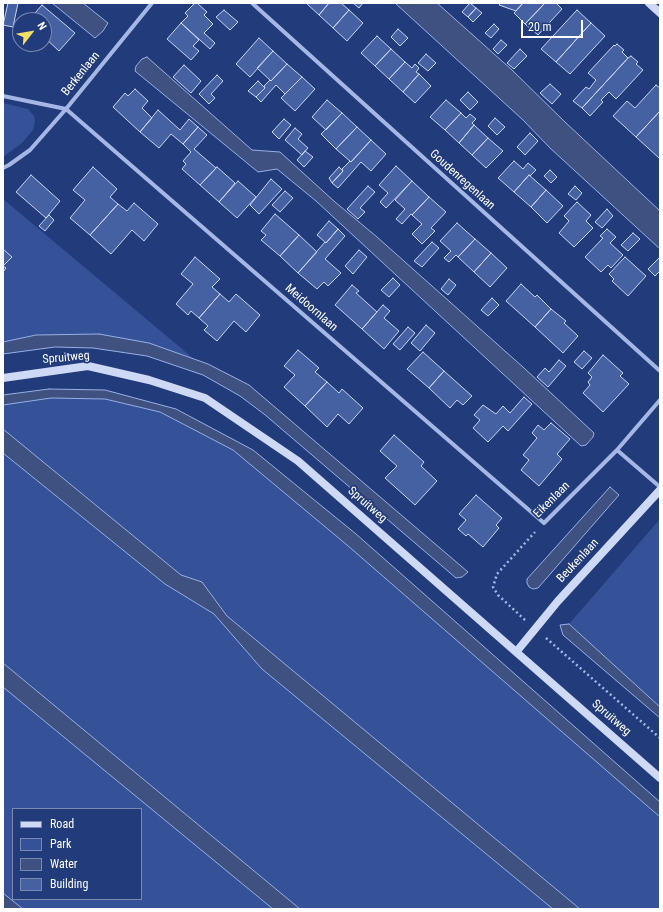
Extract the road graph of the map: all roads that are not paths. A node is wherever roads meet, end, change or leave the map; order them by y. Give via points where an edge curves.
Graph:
1 (152, 3) edge
2 (252, 3) edge
3 (649, 3) edge
4 (660, 13) edge
5 (3, 96) edge
6 (66, 109) junction
7 (3, 168) edge
8 (660, 371) edge
9 (3, 378) edge
10 (660, 400) edge
11 (617, 450) junction
12 (660, 489) edge
13 (544, 523) joint
14 (517, 651) junction
15 (660, 778) edge

1 - 6 street, Berkenlaan
2 - 8 street, Goudenregenlaan
3 - 4 main road
5 - 6 street, Berkenlaan
6 - 7 street via 30,150
6 - 13 street, Meidoornlaan
9 - 14 main road, Spruitweg via 88,366 149,380 205,398 298,461
10 - 11 street, Eikenlaan
11 - 12 street
11 - 13 street, Eikenlaan
12 - 14 main road, Beukenlaan via 534,628
14 - 15 main road, Spruitweg

